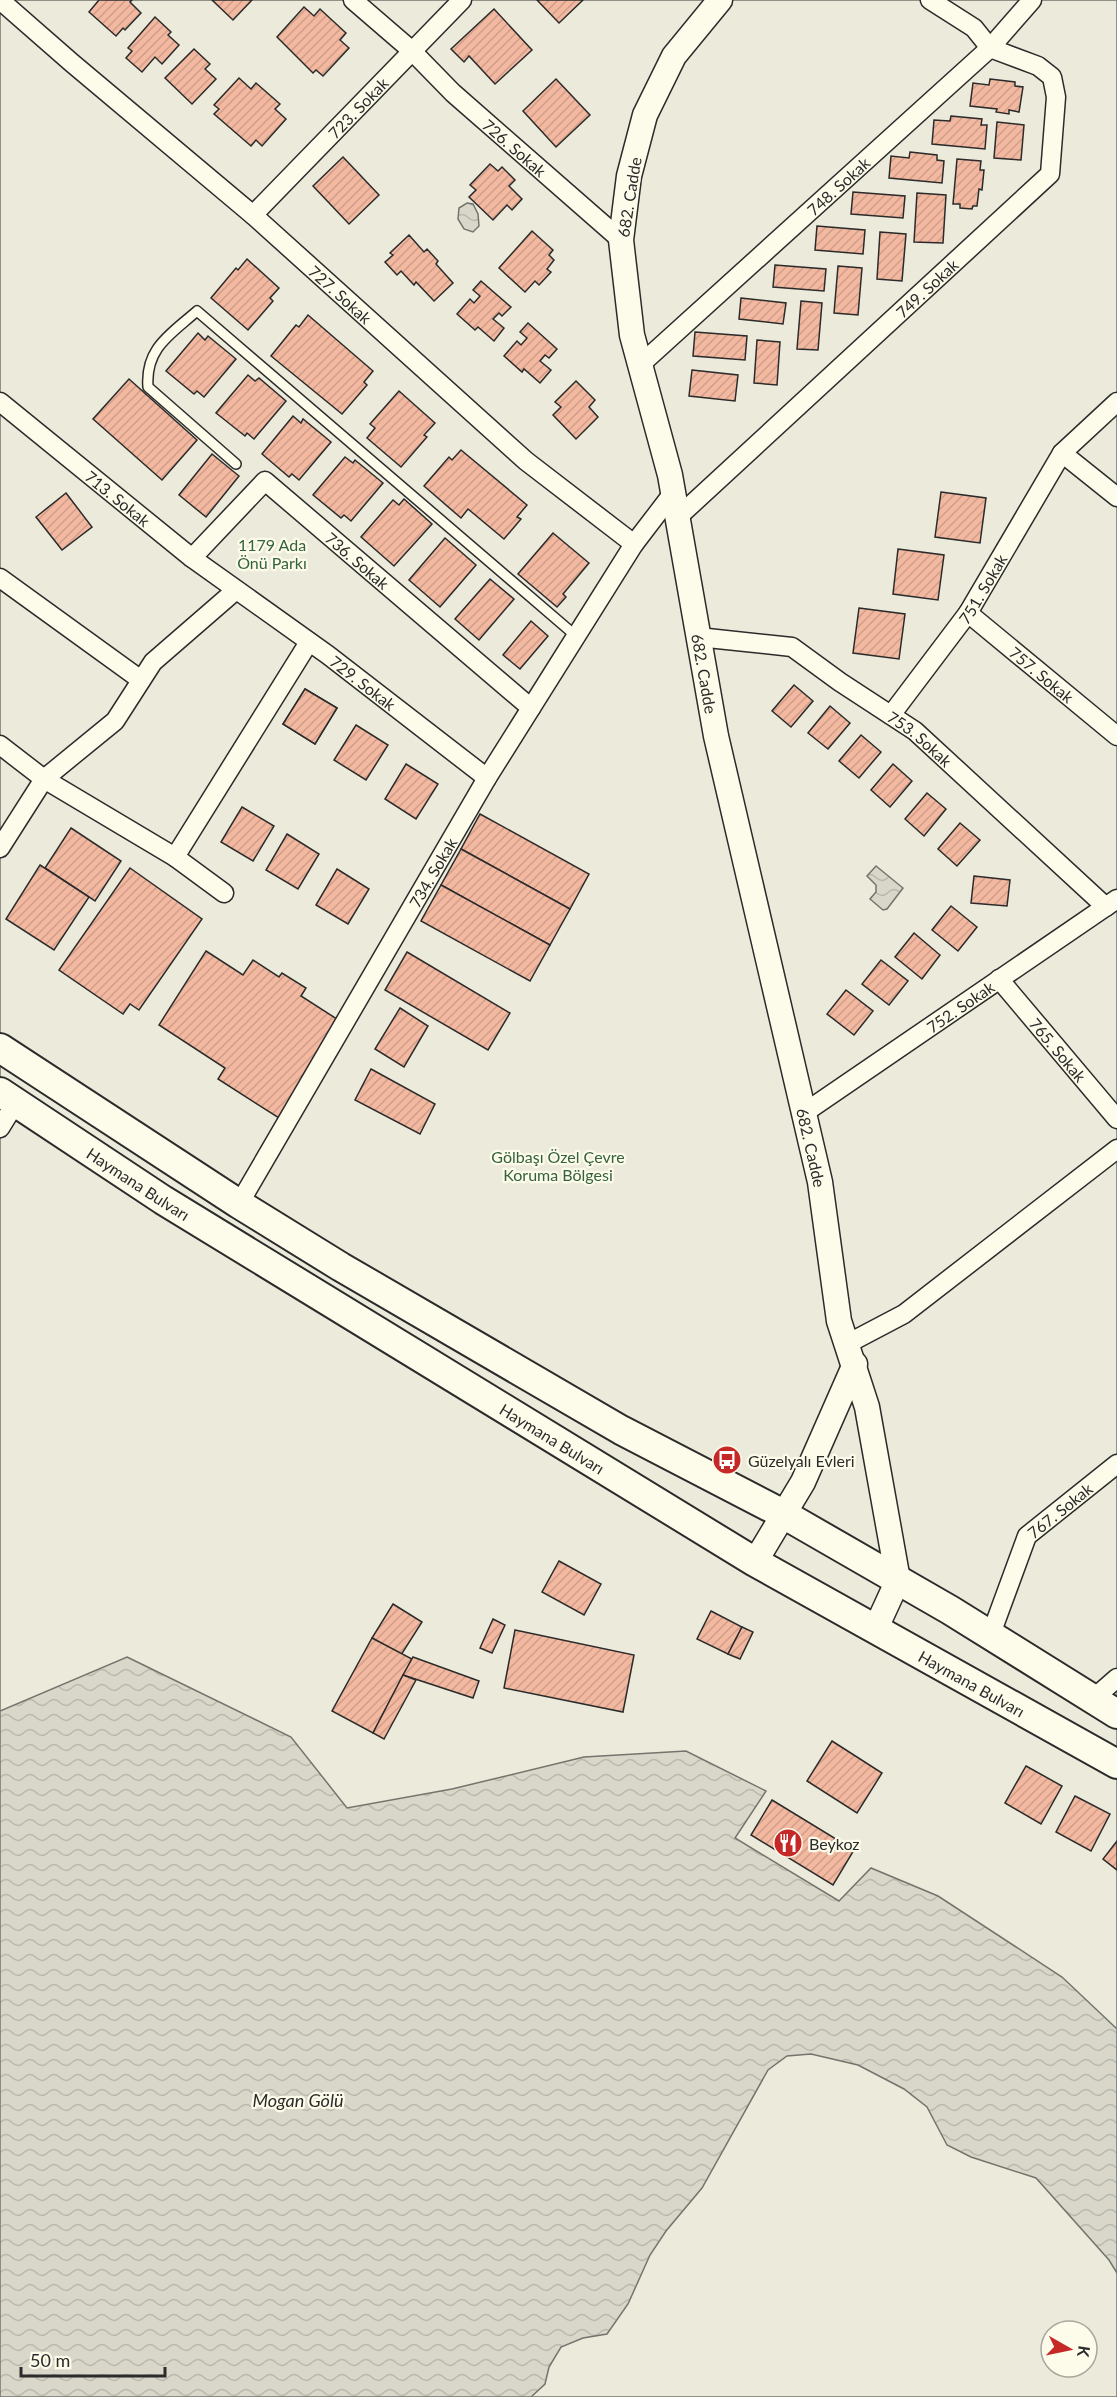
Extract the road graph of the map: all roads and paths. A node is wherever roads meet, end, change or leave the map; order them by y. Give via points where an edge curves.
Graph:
1 (0, 0) edge
2 (353, 0) edge
3 (462, 0) edge
4 (720, 0) edge
5 (930, 0) edge
6 (1032, 0) edge
7 (990, 48) junction
8 (411, 50) junction
9 (253, 215) junction
10 (621, 240) junction
11 (640, 365) junction
12 (0, 402) edge
13 (1117, 402) edge
14 (1062, 453) junction
15 (236, 464) dead end
16 (674, 493) junction
17 (1117, 497) edge
18 (678, 517) junction
19 (634, 544) junction
20 (192, 558) junction
21 (0, 578) edge
22 (237, 590) junction
23 (968, 613) junction
24 (576, 636) junction
25 (698, 637) junction
26 (309, 642) junction
27 (141, 680) junction
28 (531, 708) junction
29 (891, 715) junction
30 (1117, 736) edge
31 (0, 745) edge
32 (487, 778) junction
33 (44, 779) junction
34 (0, 848) edge
35 (175, 857) junction
36 (224, 893) dead end
37 (1111, 903) edge
38 (999, 979) junction
39 (0, 1048) edge
40 (8, 1097) edge
41 (804, 1113) junction
42 (1117, 1119) edge
43 (0, 1128) edge
44 (1117, 1149) edge
45 (239, 1204) junction
46 (851, 1354) junction
47 (1117, 1464) edge
48 (785, 1515) junction
49 (755, 1562) junction
50 (898, 1580) junction
51 (876, 1628) junction
52 (991, 1634) junction
53 (1117, 1678) edge
54 (1093, 1699) junction
55 (1117, 1714) edge
56 (1117, 1764) edge

1 - 9 street, 727. Sokak
2 - 8 street, 726. Sokak
3 - 8 street, 723. Sokak
4 - 10 main road, 682. Cadde via 674,56 645,115 629,176
5 - 7 street via 974,28
6 - 7 street, 748. Sokak
7 - 11 street, 748. Sokak
7 - 18 street, 749. Sokak via 1038,66 1052,77 1056,97 1050,174
8 - 9 street, 723. Sokak
8 - 10 street, 726. Sokak via 453,93
9 - 19 street, 727. Sokak via 526,461
10 - 11 main road, 682. Cadde via 632,335
11 - 16 main road, 682. Cadde
12 - 20 street, 713. Sokak
13 - 14 street
14 - 17 street
14 - 23 street, 751. Sokak
15 - 24 lane via 148,387 148,369 157,347 197,311
16 - 18 main road, 682. Cadde
16 - 19 street
18 - 25 main road, 682. Cadde
19 - 24 street, 734. Sokak
20 - 22 street, 713. Sokak
20 - 28 street, 736. Sokak via 265,481
21 - 27 street
22 - 26 street, 729. Sokak
22 - 27 street via 153,662
23 - 29 street, 751. Sokak
23 - 30 street, 757. Sokak
24 - 28 street, 734. Sokak
25 - 29 street, 753. Sokak via 792,647
25 - 41 main road, 682. Cadde via 716,736
26 - 32 street, 729. Sokak
26 - 35 street
27 - 33 street via 115,720
28 - 32 street, 734. Sokak
29 - 37 street, 753. Sokak via 915,730
31 - 33 street
32 - 45 street, 734. Sokak
33 - 34 street
33 - 35 street
35 - 36 street
37 - 38 street, 752. Sokak
38 - 41 street, 752. Sokak
38 - 42 street, 765. Sokak
39 - 45 highway
40 - 43 street
40 - 49 highway, Haymana Bulvarı via 164,1200
41 - 46 main road, 682. Cadde via 820,1182 839,1321
44 - 46 street
45 - 48 highway via 621,1430
46 - 48 main road via 823,1441
46 - 50 main road, 682. Cadde via 867,1407
47 - 52 street, 767. Sokak via 1028,1536
48 - 49 main road
48 - 50 highway
49 - 51 highway, Haymana Bulvarı
50 - 51 main road
50 - 52 highway
51 - 56 highway, Haymana Bulvarı
52 - 54 highway
53 - 54 street
54 - 55 highway

